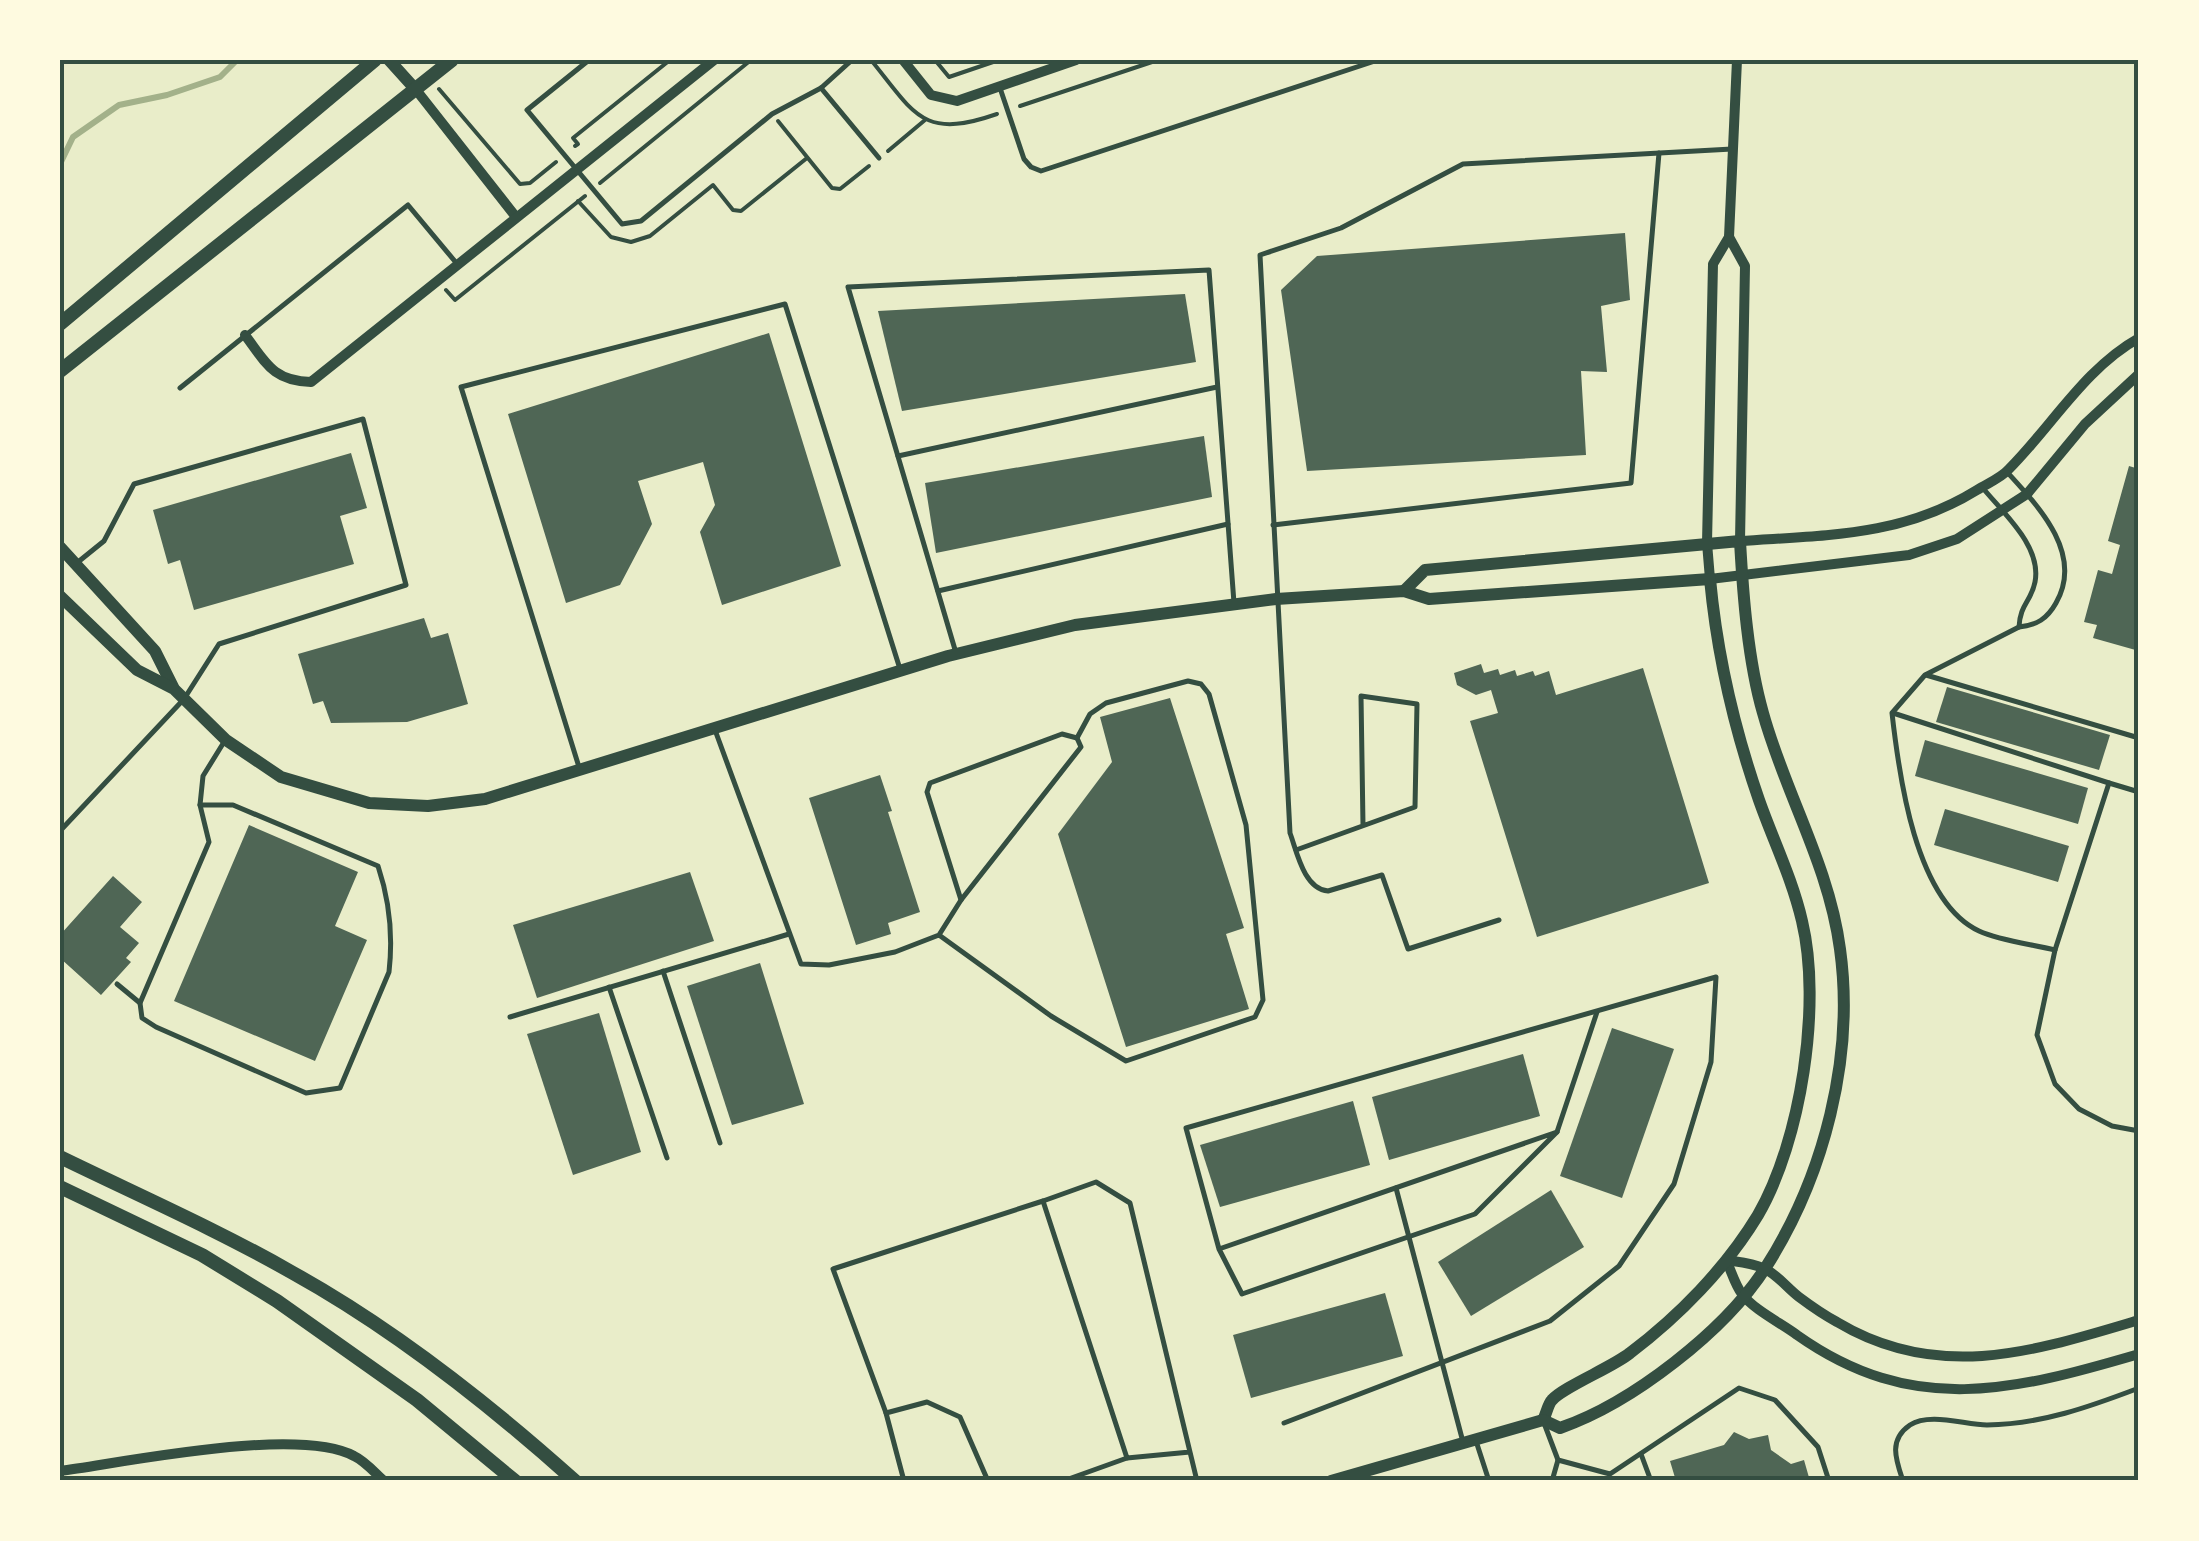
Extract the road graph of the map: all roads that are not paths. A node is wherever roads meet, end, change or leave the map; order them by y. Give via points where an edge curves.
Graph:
1 (375, 60) edge
2 (389, 60) edge
3 (452, 60) edge
4 (589, 60) edge
5 (714, 60) edge
6 (852, 60) edge
7 (903, 60) edge
8 (1076, 60) edge
9 (1378, 60) edge
10 (1737, 60) edge
11 (999, 85) junction
12 (821, 88) junction
13 (417, 91) junction
14 (1735, 149) junction
15 (1659, 153) junction
16 (879, 158) road end
17 (578, 170) junction
18 (516, 216) junction
19 (1729, 237) junction
20 (458, 265) junction
21 (60, 324) edge
22 (244, 335) junction
23 (2139, 338) edge
24 (60, 371) edge
25 (2139, 374) edge
26 (1218, 387) junction
27 (180, 388) dead end
28 (898, 456) junction
29 (2007, 472) junction
30 (1982, 487) junction
31 (2027, 494) junction
32 (2002, 512) junction
33 (1228, 524) junction
34 (1272, 525) junction
35 (1740, 540) junction
36 (1708, 543) junction
37 (60, 547) edge
38 (76, 564) junction
39 (1742, 575) junction
40 (1710, 579) junction
41 (938, 590) junction
42 (1404, 591) junction
43 (60, 596) edge
44 (1276, 599) junction
45 (1234, 603) junction
46 (2019, 627) junction
47 (956, 654) junction
48 (900, 671) junction
49 (1925, 675) junction
50 (179, 694) junction
51 (1892, 713) junction
52 (715, 730) junction
53 (1077, 738) junction
54 (2139, 738) edge
55 (226, 740) junction
56 (580, 770) junction
57 (2108, 784) junction
58 (2139, 792) edge
59 (200, 805) junction
60 (1363, 826) junction
61 (60, 831) edge
62 (1296, 850) junction
63 (961, 900) junction
64 (1499, 920) dead end
65 (790, 934) junction
66 (939, 935) junction
67 (2055, 950) junction
68 (664, 971) junction
69 (118, 984) dead end
70 (609, 988) junction
71 (140, 1003) junction
72 (1597, 1011) junction
73 (510, 1017) dead end
74 (2139, 1131) edge
75 (1557, 1132) junction
76 (720, 1143) dead end
77 (60, 1158) edge
78 (667, 1158) dead end
79 (60, 1186) edge
80 (1396, 1188) junction
81 (1044, 1201) junction
82 (1408, 1237) junction
83 (1219, 1249) junction
84 (1726, 1260) junction
85 (1765, 1268) junction
86 (1742, 1295) junction
87 (2139, 1320) edge
88 (2139, 1354) edge
89 (1442, 1364) junction
90 (2139, 1388) edge
91 (886, 1413) junction
92 (1543, 1420) junction
93 (1284, 1422) dead end
94 (1470, 1443) junction
95 (1190, 1452) junction
96 (1640, 1454) junction
97 (1127, 1458) junction
98 (1558, 1460) junction
99 (60, 1471) edge
100 (384, 1481) edge
101 (515, 1481) edge
102 (576, 1481) edge
103 (904, 1481) edge
104 (988, 1481) edge
105 (1063, 1481) edge
106 (1197, 1481) edge
107 (1331, 1481) edge
108 (1489, 1481) edge
109 (1552, 1481) edge
110 (1651, 1481) edge
111 (1830, 1481) edge
112 (1903, 1481) edge

1 - 21 main road
2 - 13 street
3 - 13 main road
4 - 17 lane via 528,110
5 - 17 street
6 - 12 lane
7 - 11 street via 943,100 957,102
8 - 11 street
9 - 11 lane via 1041,171 1024,159
10 - 14 street
12 - 16 lane
12 - 17 lane via 772,114 641,221 622,224
13 - 18 street
13 - 24 main road
14 - 15 lane
14 - 19 street
15 - 34 lane via 1463,164 1341,228 1260,255
15 - 34 lane via 1631,483
17 - 18 street
18 - 20 street
19 - 35 street via 1744,266
19 - 36 street via 1713,264
20 - 22 street via 312,382 280,376
20 - 22 lane via 408,205
22 - 27 lane
23 - 29 street via 2090,377
25 - 31 street via 2085,424
26 - 28 lane
26 - 28 lane via 1209,270 848,287
26 - 33 lane
28 - 41 lane
29 - 30 street
29 - 31 lane
30 - 32 lane
30 - 35 street via 1906,524
31 - 32 street
31 - 46 lane via 2053,530 2065,573 2049,614
32 - 39 street via 1956,539 1909,555
32 - 46 lane via 2035,562
33 - 41 lane
33 - 45 lane
34 - 44 lane
35 - 36 street
35 - 39 street
36 - 40 street
36 - 42 street via 1425,570
37 - 38 street
38 - 50 street via 154,651
38 - 50 lane via 104,541 134,484 362,419 406,585 219,644
39 - 40 street
39 - 85 street via 1764,716 1816,850 1843,978 1841,1049 1826,1132
40 - 42 street via 1429,600
40 - 84 street via 1732,715 1786,866 1808,967 1806,1047 1791,1136 1758,1215
41 - 47 lane
42 - 44 street
43 - 50 street via 137,670
44 - 45 street
44 - 62 lane
45 - 47 street via 1075,625
46 - 49 lane
47 - 48 street
48 - 52 street
48 - 56 lane via 785,304 461,387
49 - 51 lane
49 - 54 lane
50 - 55 street
50 - 61 lane
51 - 57 lane
51 - 67 lane via 1900,783 1940,898 1978,930
52 - 56 street
52 - 65 lane
53 - 63 lane via 1081,747
53 - 63 lane via 1062,734 930,783 927,792
53 - 66 lane via 1090,714 1106,703 1188,681 1209,694 1246,824 1263,1000 1255,1017 1126,1060 1051,1016
55 - 56 street via 280,777 368,803 428,806 485,798
55 - 59 lane via 202,776
57 - 58 lane
57 - 67 lane
59 - 71 lane via 208,842
59 - 71 lane via 234,806 378,866 388,972 340,1088 306,1093 156,1027 142,1018
60 - 60 lane via 1361,696 1417,704 1415,807
60 - 62 lane
62 - 64 lane via 1318,890 1382,874 1408,949
63 - 66 lane
65 - 66 lane via 801,964 829,965
65 - 68 lane
67 - 74 lane via 2036,1035 2055,1084 2079,1109
68 - 70 lane
68 - 76 lane
69 - 71 lane
70 - 73 lane
70 - 78 lane
72 - 75 lane
72 - 83 lane via 1186,1128
72 - 89 lane via 1716,977 1711,1062 1674,1184 1619,1266 1550,1321
75 - 80 lane
75 - 82 lane via 1475,1214
77 - 102 main road via 278,1265 354,1310
79 - 101 main road via 202,1255 276,1301 416,1400
80 - 82 lane
80 - 83 lane
81 - 91 lane via 834,1270
81 - 95 lane via 1096,1182 1130,1203
81 - 97 lane
82 - 83 lane via 1242,1294
82 - 89 lane
84 - 85 street
84 - 86 street
84 - 92 street via 1626,1356 1552,1399
85 - 86 street
85 - 87 street via 1838,1324 1918,1354 2009,1355
86 - 88 street via 1837,1360 1914,1385 2002,1389
86 - 92 street via 1688,1350 1625,1397 1560,1428
89 - 93 lane
89 - 94 lane
90 - 112 lane via 2022,1424 1921,1420 1898,1438 1894,1452
91 - 103 lane
91 - 104 lane via 926,1402 960,1417
92 - 94 street
92 - 98 lane
94 - 107 street
94 - 108 lane
95 - 97 lane
95 - 106 lane
96 - 98 lane via 1610,1474
96 - 110 lane
96 - 111 lane via 1739,1388 1775,1400 1818,1447
97 - 105 lane
98 - 109 lane
99 - 100 street via 273,1443 354,1456

